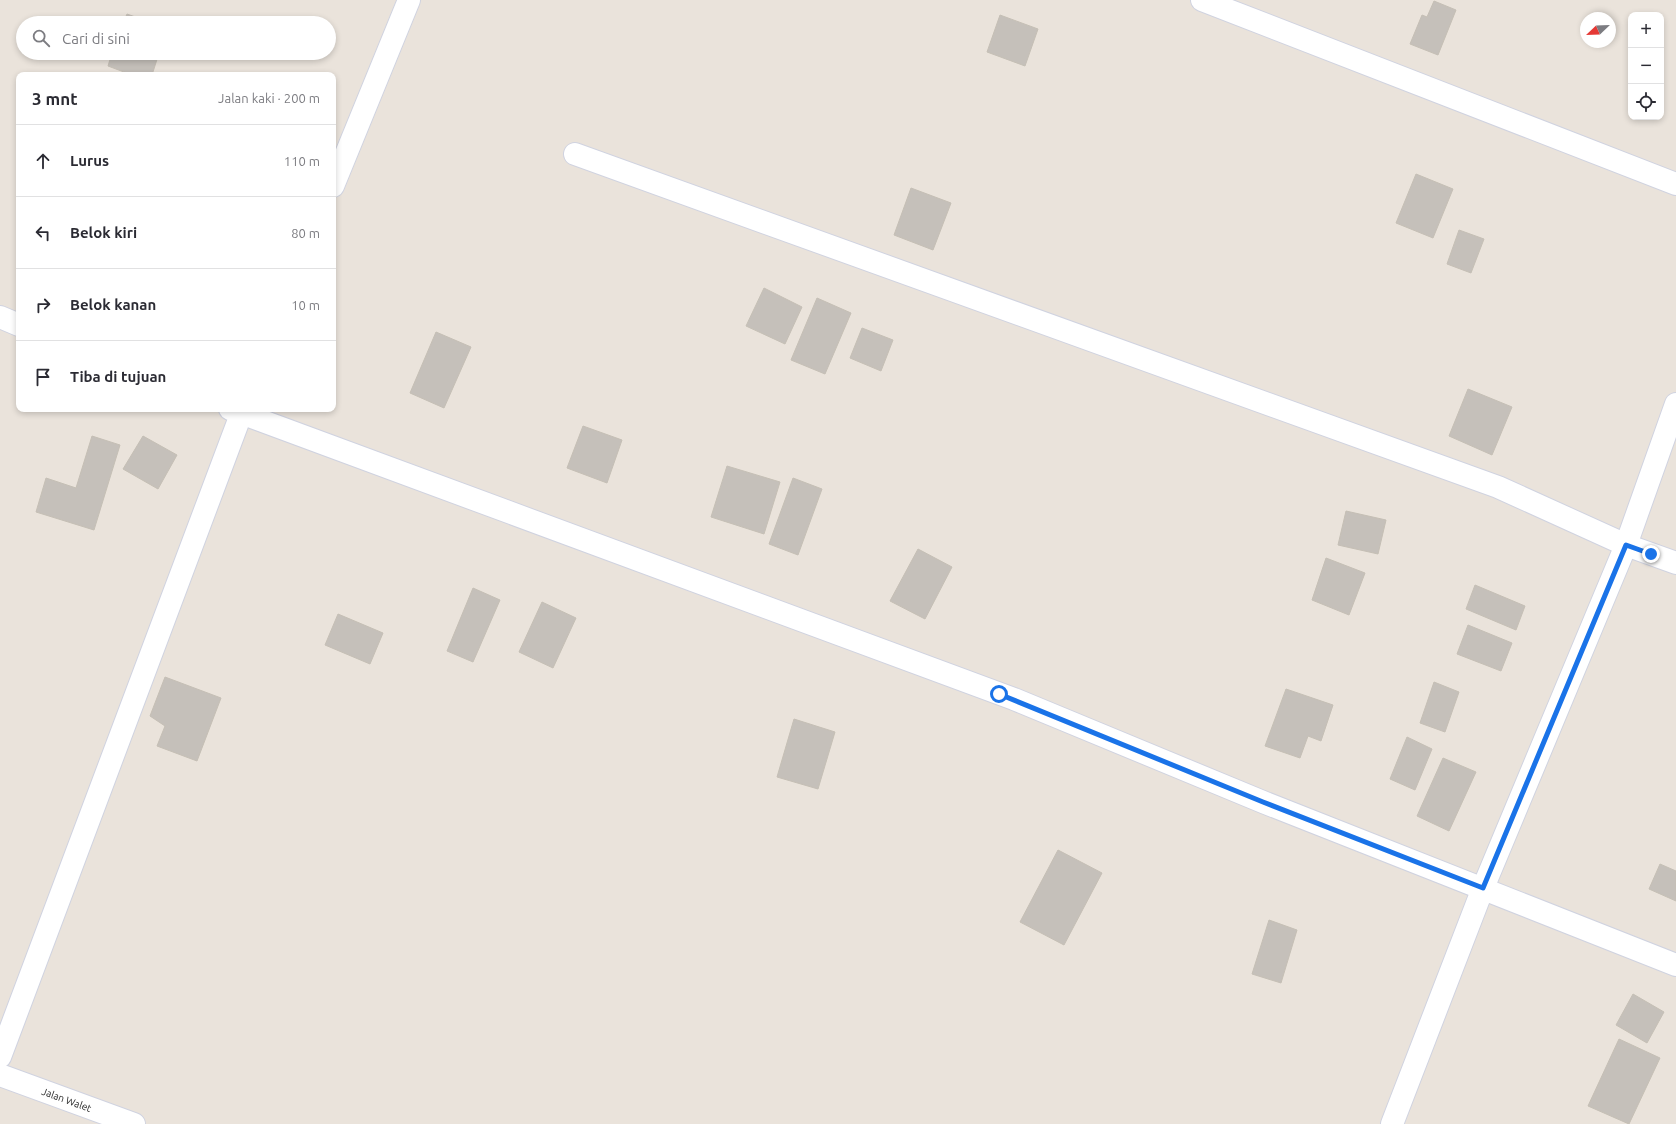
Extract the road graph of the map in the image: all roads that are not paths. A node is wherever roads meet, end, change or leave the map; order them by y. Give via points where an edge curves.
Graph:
1 (409, 0) edge
2 (1202, 0) edge
3 (575, 154) dead end
4 (336, 179) edge
5 (1676, 184) edge
6 (0, 317) edge
7 (16, 324) edge
8 (1676, 404) edge
9 (237, 412) edge
10 (243, 412) edge
11 (1626, 545) junction
12 (1676, 563) edge
13 (1483, 888) junction
14 (1676, 965) edge
15 (0, 1057) edge
16 (0, 1075) edge
17 (134, 1124) edge
18 (1392, 1124) edge

1 - 4 street
2 - 5 street
3 - 11 street via 1498,487
6 - 7 street
8 - 11 street
9 - 15 street
10 - 13 street via 1014,699 1263,802
11 - 12 street
11 - 13 street
13 - 14 street
13 - 18 street
16 - 17 street, Jalan Walet

